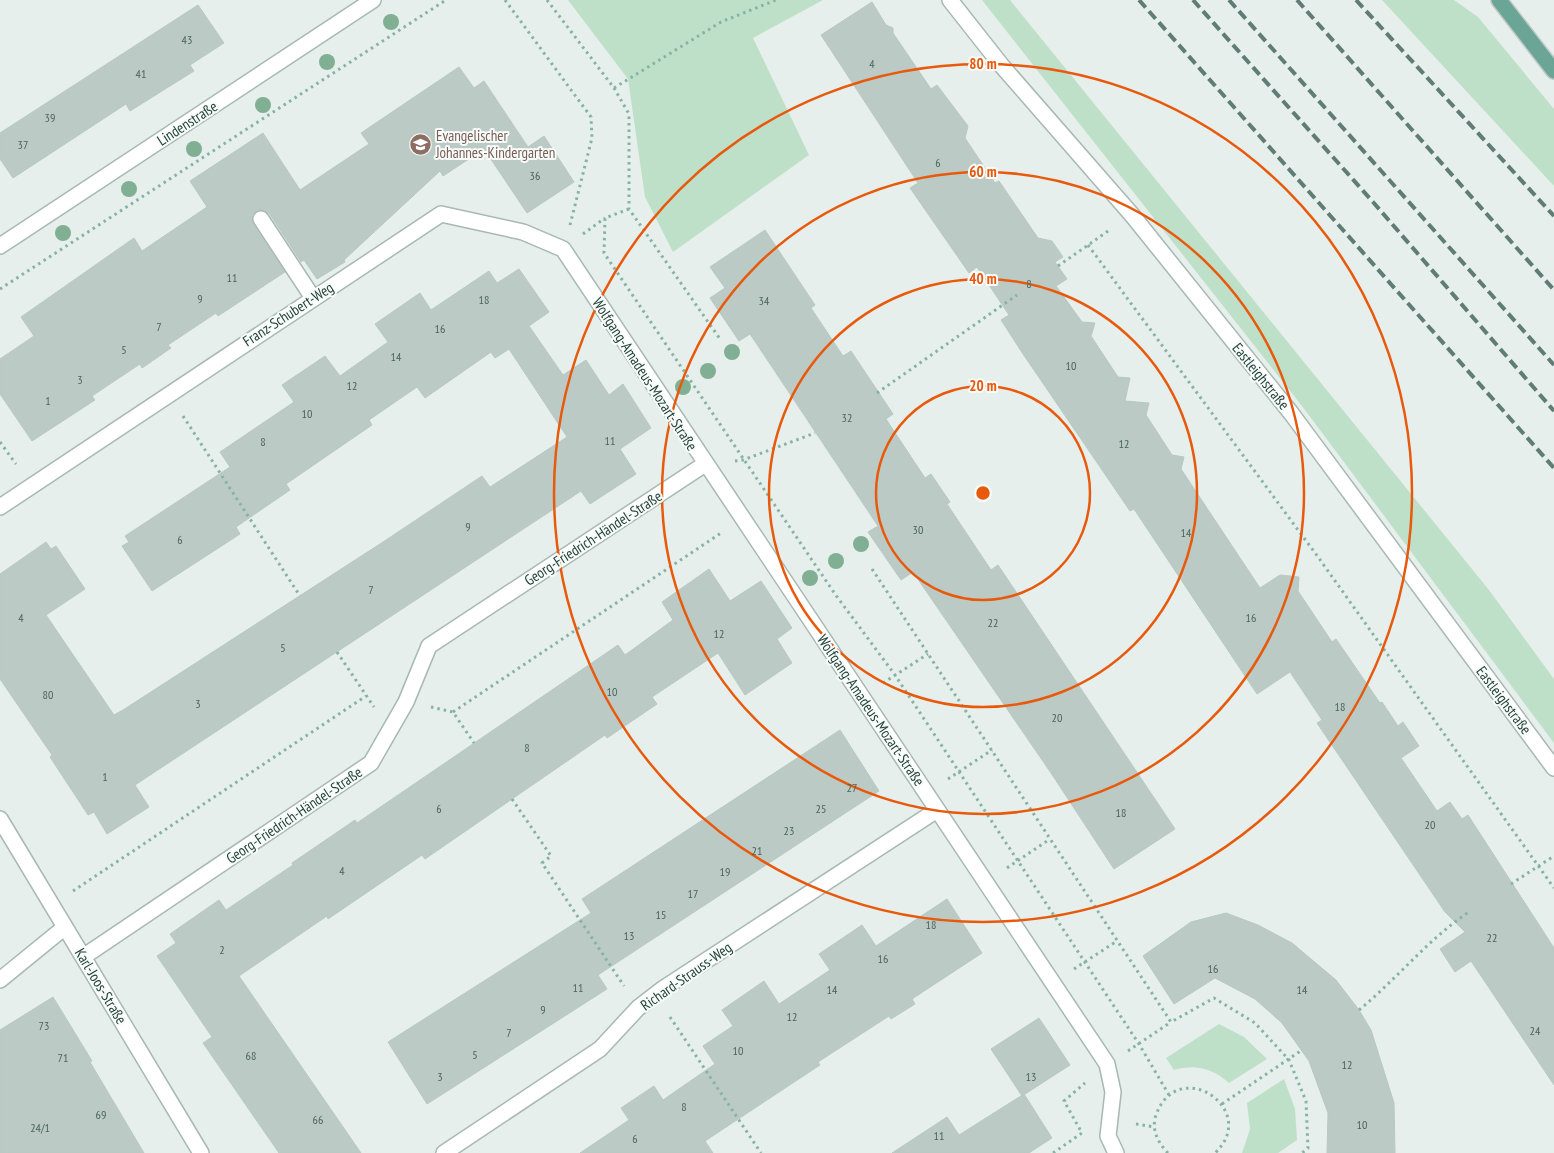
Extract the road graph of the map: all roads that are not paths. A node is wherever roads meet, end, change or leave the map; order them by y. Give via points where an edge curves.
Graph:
1 (374, 0) edge
2 (950, 0) edge
3 (1499, 0) edge
4 (1554, 71) edge
5 (261, 219) dead end
6 (0, 246) edge
7 (562, 250) joint
8 (313, 298) junction
9 (705, 464) junction
10 (0, 506) edge
11 (1554, 768) edge
12 (937, 810) junction
13 (0, 819) edge
14 (64, 926) junction
15 (83, 957) junction
16 (0, 980) edge
17 (201, 1153) edge
18 (444, 1153) edge
19 (1116, 1153) edge

1 - 6 street, Lindenstraße
2 - 11 street, Eastleighstraße via 1002,66 1132,215 1291,413
3 - 4 main road
5 - 8 street
7 - 8 street, Franz-Schubert-Weg via 523,232 442,214
7 - 9 street, Wolfgang-Amadeus-Mozart-Straße
8 - 10 street, Franz-Schubert-Weg
9 - 12 street, Wolfgang-Amadeus-Mozart-Straße
9 - 15 street, Georg-Friedrich-Händel-Straße via 429,646 406,702 371,763
12 - 18 street, Richard-Strauss-Weg via 664,988 638,1008 600,1049
12 - 19 street, Wolfgang-Amadeus-Mozart-Straße via 1107,1064 1113,1092 1108,1136
13 - 14 street, Karl-Joos-Straße
14 - 15 street, Karl-Joos-Straße
14 - 16 street
15 - 17 street, Karl-Joos-Straße

